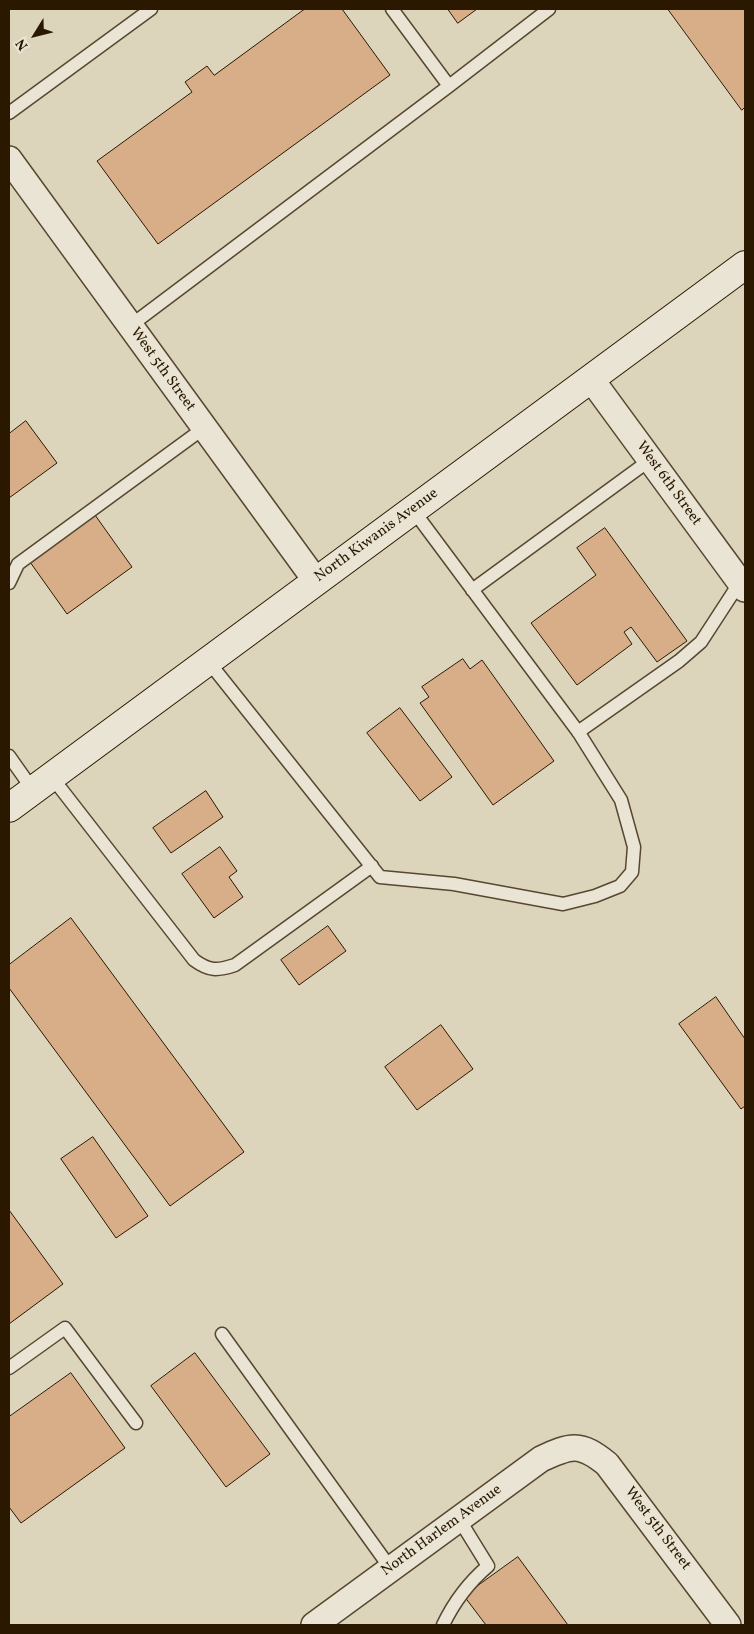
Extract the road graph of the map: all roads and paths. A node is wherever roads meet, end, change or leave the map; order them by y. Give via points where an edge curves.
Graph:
1 (151, 9) edge
2 (392, 9) edge
3 (549, 9) edge
4 (450, 86) junction
5 (9, 113) edge
6 (9, 160) edge
7 (745, 265) edge
8 (130, 326) junction
9 (591, 379) junction
10 (204, 428) junction
11 (650, 460) junction
12 (412, 510) junction
13 (316, 581) junction
14 (9, 583) edge
15 (742, 586) edge
16 (472, 590) junction
17 (208, 661) junction
18 (578, 732) junction
19 (9, 756) edge
20 (42, 783) junction
21 (9, 808) edge
22 (372, 866) junction
23 (222, 1334) dead end
24 (9, 1368) edge
25 (136, 1423) dead end
26 (574, 1447) joint
27 (459, 1519) junction
28 (391, 1569) junction
29 (314, 1625) edge
30 (442, 1625) edge
31 (728, 1625) edge

1 - 5 lane
2 - 4 lane
3 - 4 lane
4 - 8 lane
6 - 8 street, West 5th Street
7 - 9 main road, North Kiwanis Avenue
8 - 10 street, West 5th Street
9 - 11 street, West 6th Street
9 - 12 main road, North Kiwanis Avenue
10 - 13 street, West 5th Street
10 - 14 lane via 18,564
11 - 15 street, West 6th Street
11 - 16 lane
12 - 13 main road, North Kiwanis Avenue
12 - 16 lane
13 - 17 main road, North Kiwanis Avenue
15 - 18 lane via 701,642
16 - 18 lane
17 - 20 main road, North Kiwanis Avenue
17 - 22 lane
18 - 22 lane via 621,800 634,847 632,872 620,886 562,904 454,884 380,877
19 - 20 lane
20 - 21 main road, North Kiwanis Avenue
20 - 22 lane via 194,960 207,970 235,966
23 - 28 lane
24 - 25 lane via 65,1328
26 - 27 street, North Harlem Avenue via 541,1459
26 - 31 street, West 5th Street via 592,1451 607,1464
27 - 28 street, North Harlem Avenue
27 - 30 lane via 488,1566 475,1576 455,1601
28 - 29 street, North Harlem Avenue

